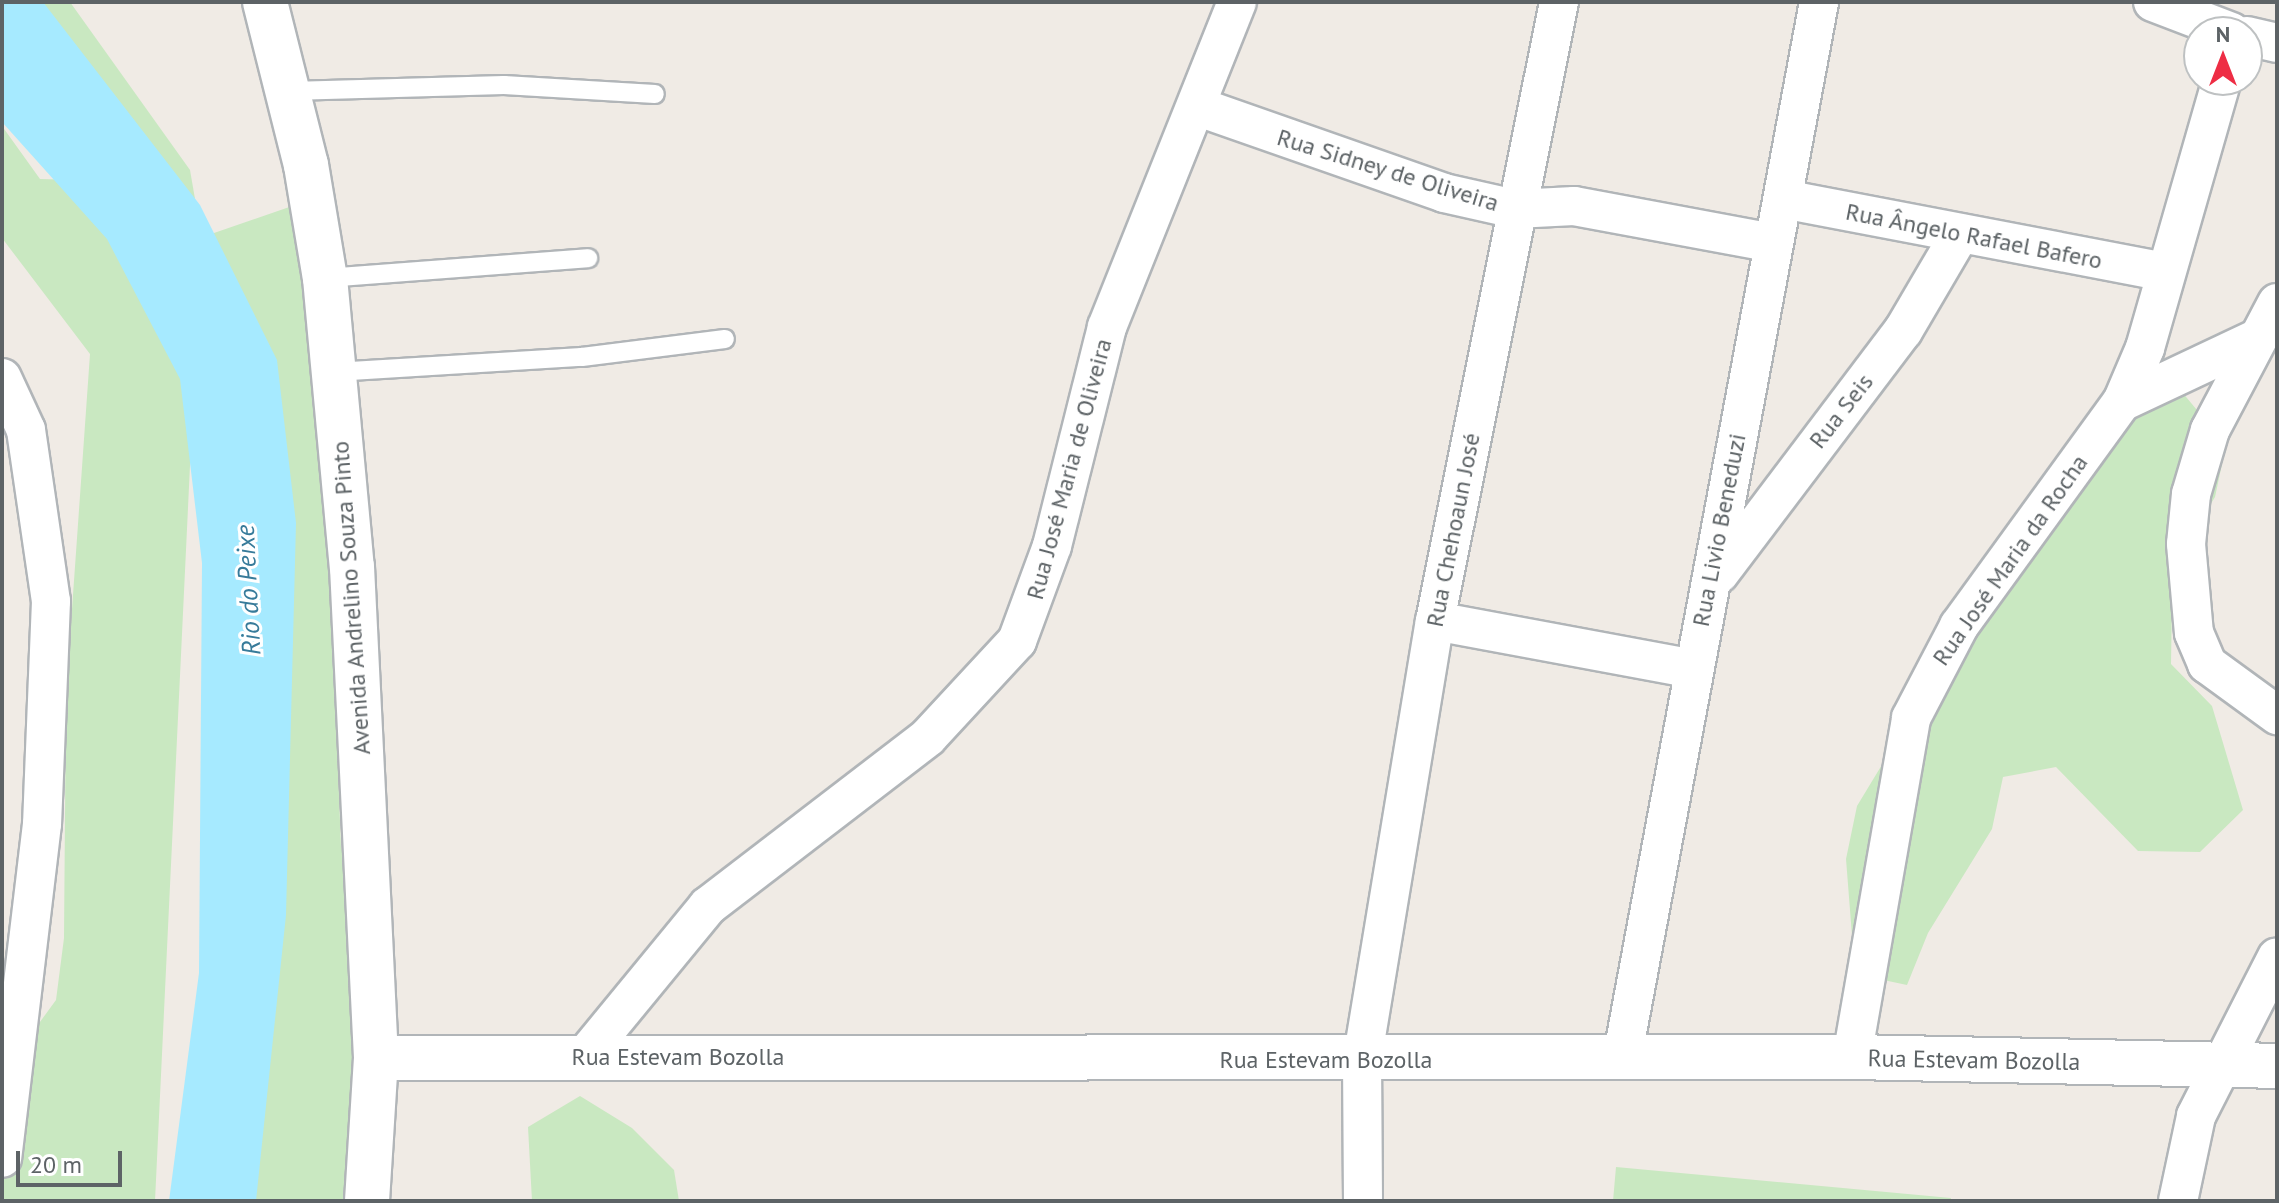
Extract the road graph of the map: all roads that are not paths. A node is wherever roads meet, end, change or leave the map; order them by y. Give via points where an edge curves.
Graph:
1 (265, 2) edge
2 (1237, 2) edge
3 (1559, 2) edge
4 (1819, 2) edge
5 (2153, 2) edge
6 (2189, 16) edge
7 (290, 91) junction
8 (655, 94) dead end
9 (2217, 96) edge
10 (1196, 106) junction
11 (1783, 199) junction
12 (1515, 209) junction
13 (1960, 234) junction
14 (1773, 243) junction
15 (588, 258) dead end
16 (2166, 272) junction
17 (325, 278) junction
18 (2277, 303) edge
19 (2258, 338) junction
20 (725, 339) dead end
21 (334, 372) junction
22 (2, 378) edge
23 (2122, 402) junction
24 (1713, 583) junction
25 (1435, 621) junction
26 (1689, 668) junction
27 (2277, 715) edge
28 (2277, 957) edge
29 (584, 1057) junction
30 (1852, 1057) junction
31 (376, 1058) junction
32 (1622, 1059) junction
33 (1362, 1061) junction
34 (2224, 1066) junction
35 (2277, 1066) edge
36 (2, 1158) edge
37 (367, 1201) edge
38 (1363, 1201) edge
39 (2178, 1201) edge

1 - 7 street, Avenida Andrelino Souza Pinto
2 - 10 street, Rua José Maria de Oliveira
3 - 12 street, Rua Chehoaun José
4 - 11 street, Rua Livio Beneduzi
5 - 6 street
7 - 8 lane via 504,85
7 - 17 street, Avenida Andrelino Souza Pinto
9 - 16 street, Rua José Maria da Rocha
10 - 12 street, Rua Sidney de Oliveira via 1322,154
10 - 29 street, Rua José Maria de Oliveira via 1103,338 1049,558 1017,641 928,737 708,906
11 - 13 street, Rua Ângelo Rafael Bafero
11 - 14 street, Rua Livio Beneduzi
12 - 14 street, Rua Sidney de Oliveira via 1574,206
12 - 25 street, Rua Chehoaun José
13 - 16 street, Rua Ângelo Rafael Bafero
13 - 24 street, Rua Seis via 1903,331
14 - 24 street, Rua Livio Beneduzi
15 - 17 lane
16 - 23 street, Rua José Maria da Rocha
17 - 21 street, Avenida Andrelino Souza Pinto
18 - 19 street
19 - 23 street
19 - 27 street via 2210,430 2191,494 2188,593 2207,664
20 - 21 lane via 582,357
21 - 31 street, Avenida Andrelino Souza Pinto via 352,567
22 - 36 street via 26,430 51,601 42,824
23 - 30 street, Rua José Maria da Rocha via 1959,626 1911,718
24 - 26 street, Rua Livio Beneduzi
25 - 26 street
25 - 33 street, Rua Chehoaun José
26 - 32 street, Rua Livio Beneduzi
28 - 34 street
29 - 31 street, Rua Estevam Bozolla
29 - 33 street, Rua Estevam Bozolla
30 - 32 street, Rua Estevam Bozolla
30 - 34 street, Rua Estevam Bozolla
31 - 37 street, Avenida Andrelino Souza Pinto
32 - 33 street, Rua Estevam Bozolla
33 - 38 street, Rua Chehoaun José
34 - 35 street, Rua Estevam Bozolla
34 - 39 street via 2196,1116

